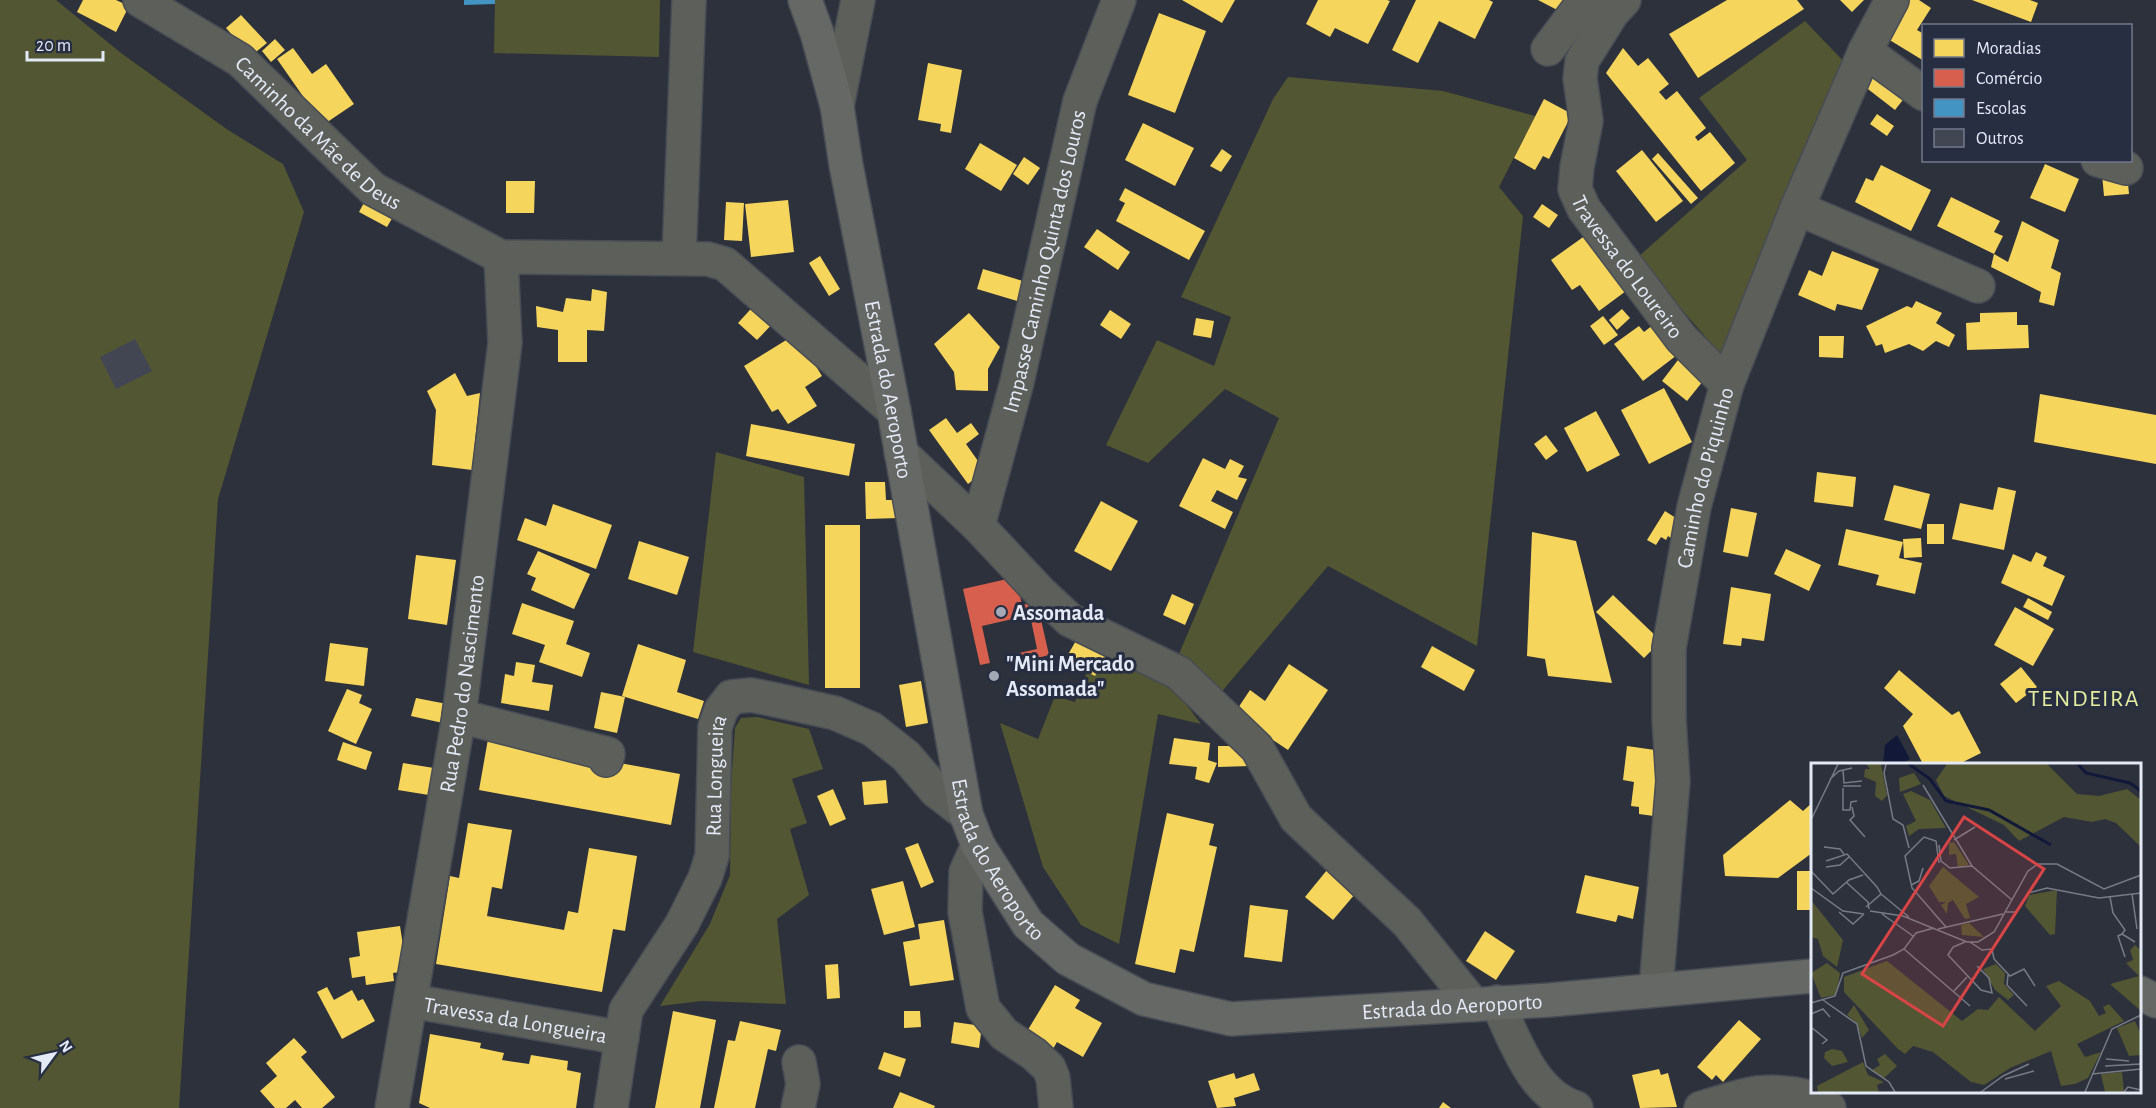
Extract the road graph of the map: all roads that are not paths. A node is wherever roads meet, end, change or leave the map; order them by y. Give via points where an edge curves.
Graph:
1 (140, 0) edge
2 (689, 0) edge
3 (805, 0) edge
4 (858, 0) edge
5 (1119, 0) edge
6 (1585, 0) edge
7 (1624, 0) edge
8 (1892, 0) edge
9 (1548, 49) dead end
10 (1865, 51) junction
11 (1922, 93) edge
12 (837, 106) junction
13 (1797, 208) junction
14 (501, 257) junction
15 (679, 258) junction
16 (1978, 286) dead end
17 (1727, 384) junction
18 (894, 411) junction
19 (901, 453) junction
20 (978, 526) junction
21 (459, 716) junction
22 (606, 760) dead end
23 (966, 814) junction
24 (978, 845) junction
25 (1811, 976) edge
26 (1656, 989) junction
27 (2141, 994) edge
28 (411, 1001) junction
29 (2156, 1001) edge
30 (1486, 1003) junction
31 (622, 1038) junction
32 (799, 1062) dead end
33 (392, 1108) edge
34 (611, 1108) edge
35 (798, 1108) edge
36 (1056, 1108) edge
37 (1576, 1108) edge
38 (1701, 1108) edge
39 (1829, 1108) edge

1 - 14 street, Caminho da Mãe de Deus via 240,60 373,189
2 - 15 street
3 - 12 main road, Estrada do Aeroporto
4 - 12 street
5 - 20 street, Impasse Caminho Quinta dos Louros via 1080,101 1017,382
6 - 9 street
7 - 17 street, Travessa do Loureiro via 1582,61 1580,78 1586,122 1575,189 1584,209 1681,338
8 - 10 street, Caminho do Piquinho
10 - 11 street
10 - 13 street, Caminho do Piquinho
12 - 18 main road, Estrada do Aeroporto
13 - 16 street
13 - 17 street, Caminho do Piquinho
14 - 15 street
14 - 21 street, Rua Pedro do Nascimento via 505,343
15 - 18 street via 725,264
17 - 26 street, Caminho do Piquinho via 1694,507 1669,648 1673,782
18 - 19 main road, Estrada do Aeroporto
19 - 20 street
19 - 23 main road, Estrada do Aeroporto
20 - 30 street via 1070,620 1179,673 1257,748 1296,818
21 - 22 street via 608,754
21 - 28 street, Rua Pedro do Nascimento
23 - 24 main road, Estrada do Aeroporto
23 - 31 street, Rua Longueira via 936,791 906,756 872,729 835,713 751,695 730,697 714,727 712,856 682,924 626,1010
24 - 30 main road, Estrada do Aeroporto via 1028,924 1068,959 1144,999 1231,1019
24 - 36 street via 966,872 966,912 983,1008 1004,1034 1049,1068
25 - 26 main road, Estrada do Aeroporto
26 - 30 main road, Estrada do Aeroporto
27 - 29 main road
28 - 31 street, Travessa da Longueira
28 - 33 street, Rua Pedro do Nascimento
30 - 37 street via 1543,1086
31 - 34 street, Rua Longueira
32 - 35 street via 803,1084
38 - 39 street via 1756,1094 1820,1100

